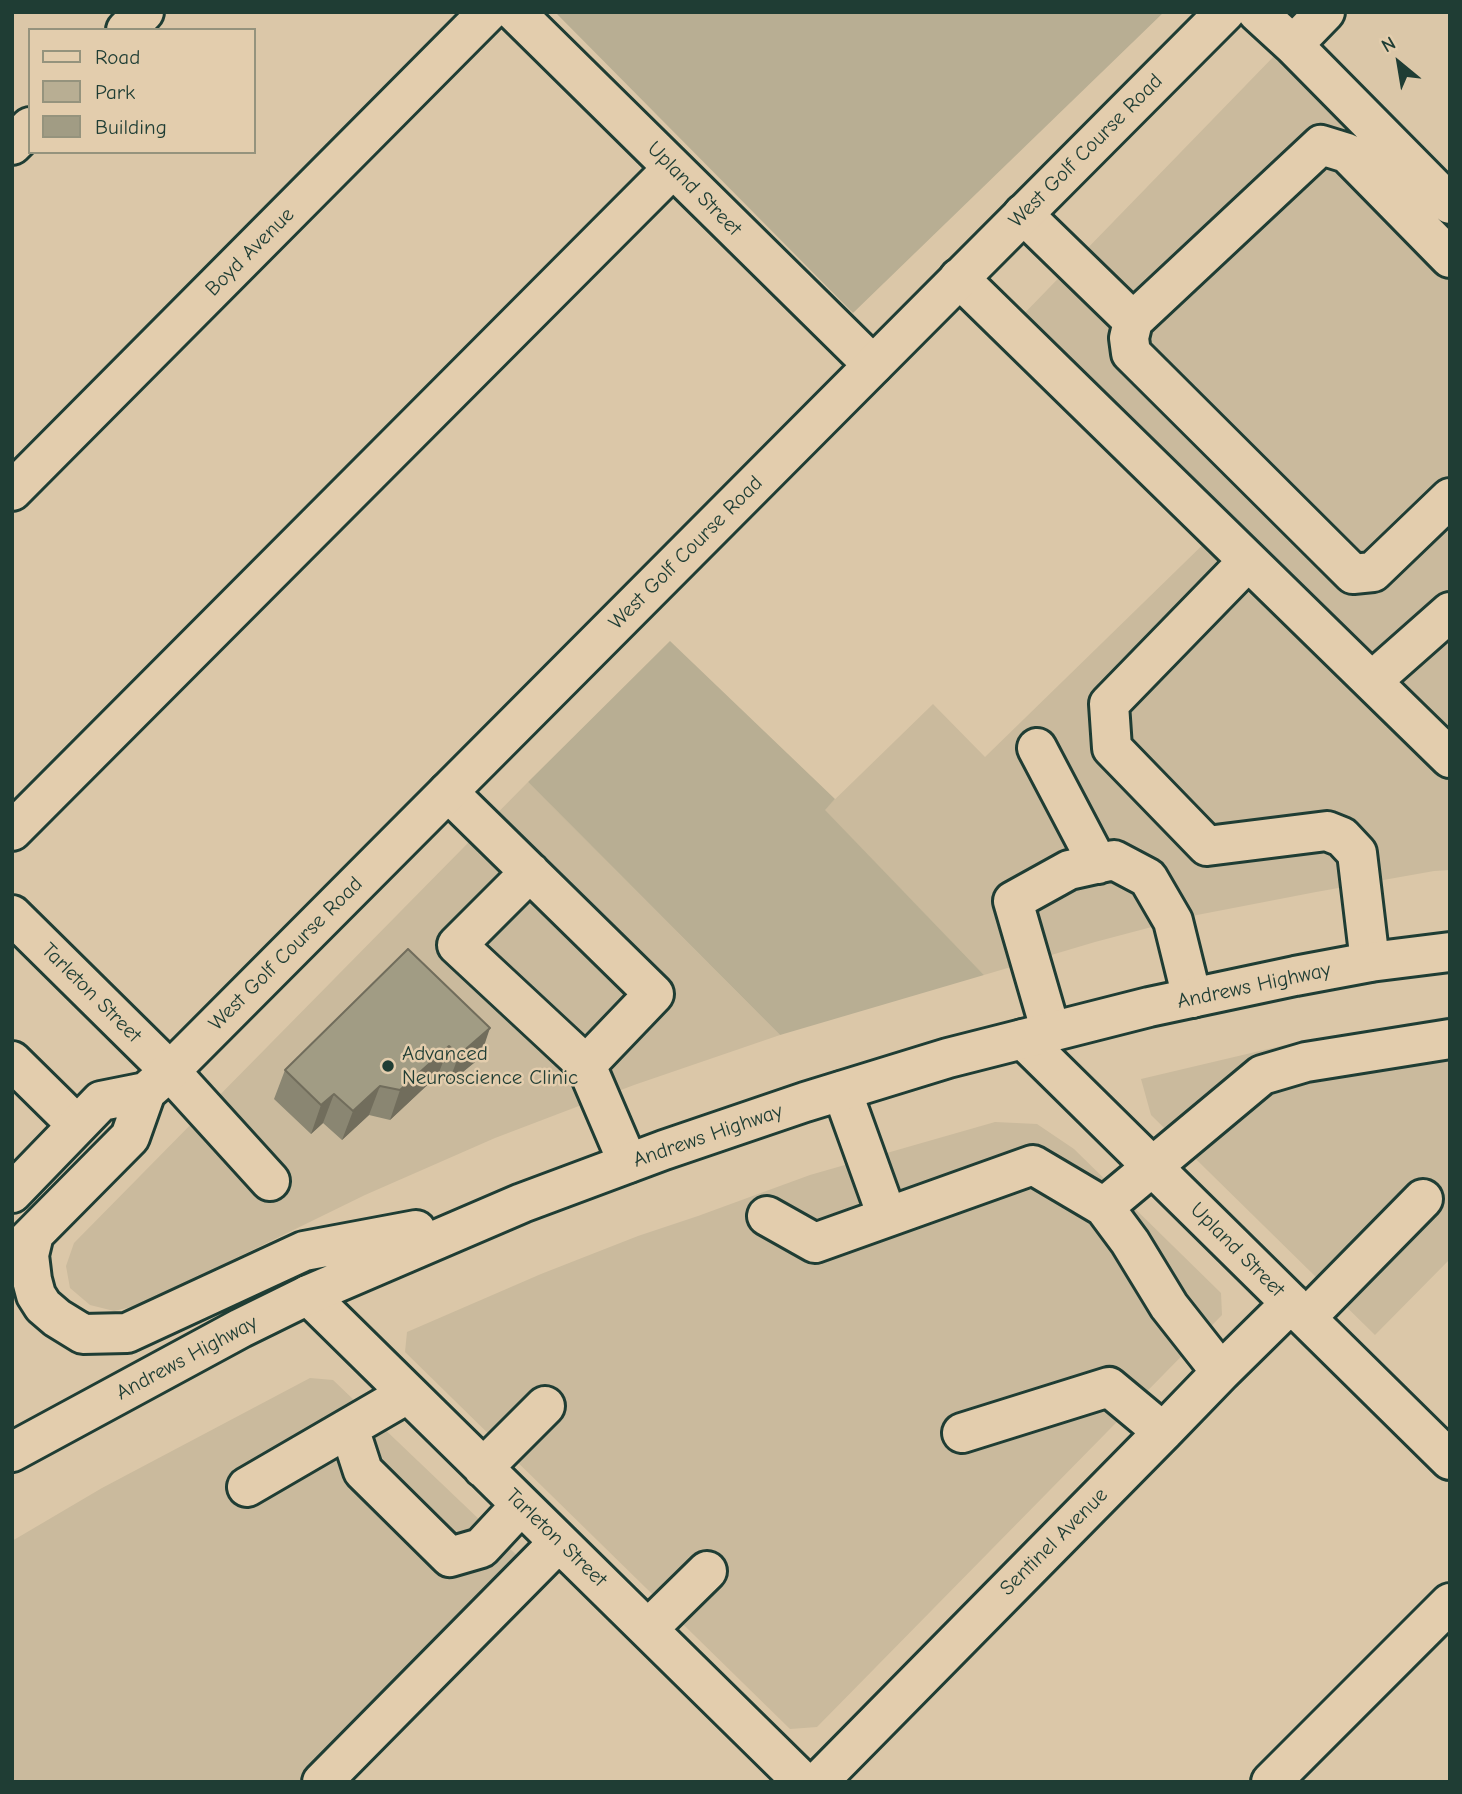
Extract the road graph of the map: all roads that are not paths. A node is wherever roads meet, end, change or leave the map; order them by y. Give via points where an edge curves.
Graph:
1 (144, 12) edge
2 (488, 12) edge
3 (514, 12) edge
4 (1225, 12) edge
5 (1258, 12) edge
6 (1325, 12) edge
7 (128, 28) edge
8 (1293, 45) junction
9 (28, 129) edge
10 (12, 145) edge
11 (673, 168) junction
12 (1450, 204) edge
13 (1023, 214) junction
14 (1450, 258) edge
15 (959, 278) junction
16 (1133, 321) junction
17 (873, 365) junction
18 (12, 491) edge
19 (1450, 498) edge
20 (1248, 561) junction
21 (1450, 612) edge
22 (1372, 681) junction
23 (1037, 748) dead end
24 (1450, 758) edge
25 (448, 792) junction
26 (12, 831) edge
27 (1098, 864) junction
28 (530, 872) junction
29 (17, 929) edge
30 (1450, 952) edge
31 (1370, 962) junction
32 (1192, 998) junction
33 (1037, 1036) junction
34 (1450, 1039) edge
35 (12, 1061) edge
36 (586, 1065) junction
37 (158, 1081) junction
38 (842, 1091) junction
39 (77, 1125) junction
40 (628, 1163) junction
41 (1153, 1166) junction
42 (270, 1181) dead end
43 (12, 1193) edge
44 (1423, 1199) dead end
45 (1104, 1207) junction
46 (494, 1215) junction
47 (766, 1216) dead end
48 (887, 1216) junction
49 (23, 1245) edge
50 (308, 1295) junction
51 (1298, 1310) junction
52 (1220, 1372) junction
53 (407, 1394) junction
54 (545, 1406) dead end
55 (349, 1428) junction
56 (1163, 1432) junction
57 (962, 1433) dead end
58 (12, 1452) edge
59 (1450, 1460) edge
60 (484, 1468) junction
61 (247, 1487) dead end
62 (522, 1505) junction
63 (559, 1542) junction
64 (707, 1571) dead end
65 (1450, 1603) edge
66 (649, 1629) junction
67 (322, 1782) edge
68 (803, 1782) edge
69 (818, 1782) edge
70 (1271, 1782) edge

1 - 7 main road
2 - 18 main road, Boyd Avenue
3 - 11 main road, Upland Street
4 - 13 main road, West Golf Course Road
5 - 8 main road
6 - 8 main road
8 - 12 main road
9 - 10 main road
11 - 17 main road, Upland Street
11 - 26 main road
13 - 15 main road, West Golf Course Road
13 - 16 main road
14 - 16 main road via 1347,153 1321,145
15 - 17 main road, West Golf Course Road
15 - 20 main road
16 - 19 main road via 1131,353 1353,574 1373,572
17 - 25 main road, West Golf Course Road
20 - 22 main road
20 - 31 main road via 1109,704 1112,748 1207,846 1327,831 1342,837 1357,853
21 - 22 main road
22 - 24 main road
23 - 27 main road
25 - 28 main road
25 - 37 main road, West Golf Course Road
27 - 32 main road via 1114,860 1147,878 1173,921
27 - 33 main road via 1069,870 1013,901
28 - 36 main road via 654,994
28 - 36 main road via 457,944
29 - 37 main road, Tarleton Street
30 - 31 main road, Andrews Highway
31 - 32 main road, Andrews Highway
32 - 33 main road, Andrews Highway
33 - 38 main road, Andrews Highway
33 - 41 main road, Upland Street
34 - 41 main road via 1306,1062 1262,1075
35 - 39 main road
36 - 40 main road
37 - 39 main road via 101,1101
37 - 42 main road, Tarleton Street
37 - 49 main road, West Golf Course Road via 130,1137
38 - 40 main road, Andrews Highway
38 - 48 main road
39 - 43 main road
40 - 46 main road, Andrews Highway
41 - 45 main road
41 - 51 main road, Upland Street
44 - 51 main road, Sentinel Avenue
45 - 48 main road via 1033,1165
45 - 52 main road via 1169,1306
46 - 49 main road via 304,1251 127,1332 83,1334 57,1318 36,1294
46 - 50 main road, Andrews Highway
47 - 48 main road via 816,1243
50 - 53 main road, Tarleton Street
50 - 58 main road, Andrews Highway
51 - 52 main road, Sentinel Avenue
51 - 59 main road, Upland Street
52 - 56 main road, Sentinel Avenue
53 - 55 main road
53 - 60 main road, Tarleton Street
54 - 60 main road
55 - 61 main road
55 - 62 main road via 363,1471 450,1557 481,1548
56 - 57 main road via 1109,1387
56 - 69 main road, Sentinel Avenue
60 - 62 main road, Tarleton Street
62 - 63 main road, Tarleton Street
63 - 66 main road, Tarleton Street
63 - 67 main road
64 - 66 main road
65 - 70 main road
66 - 68 main road, Tarleton Street

